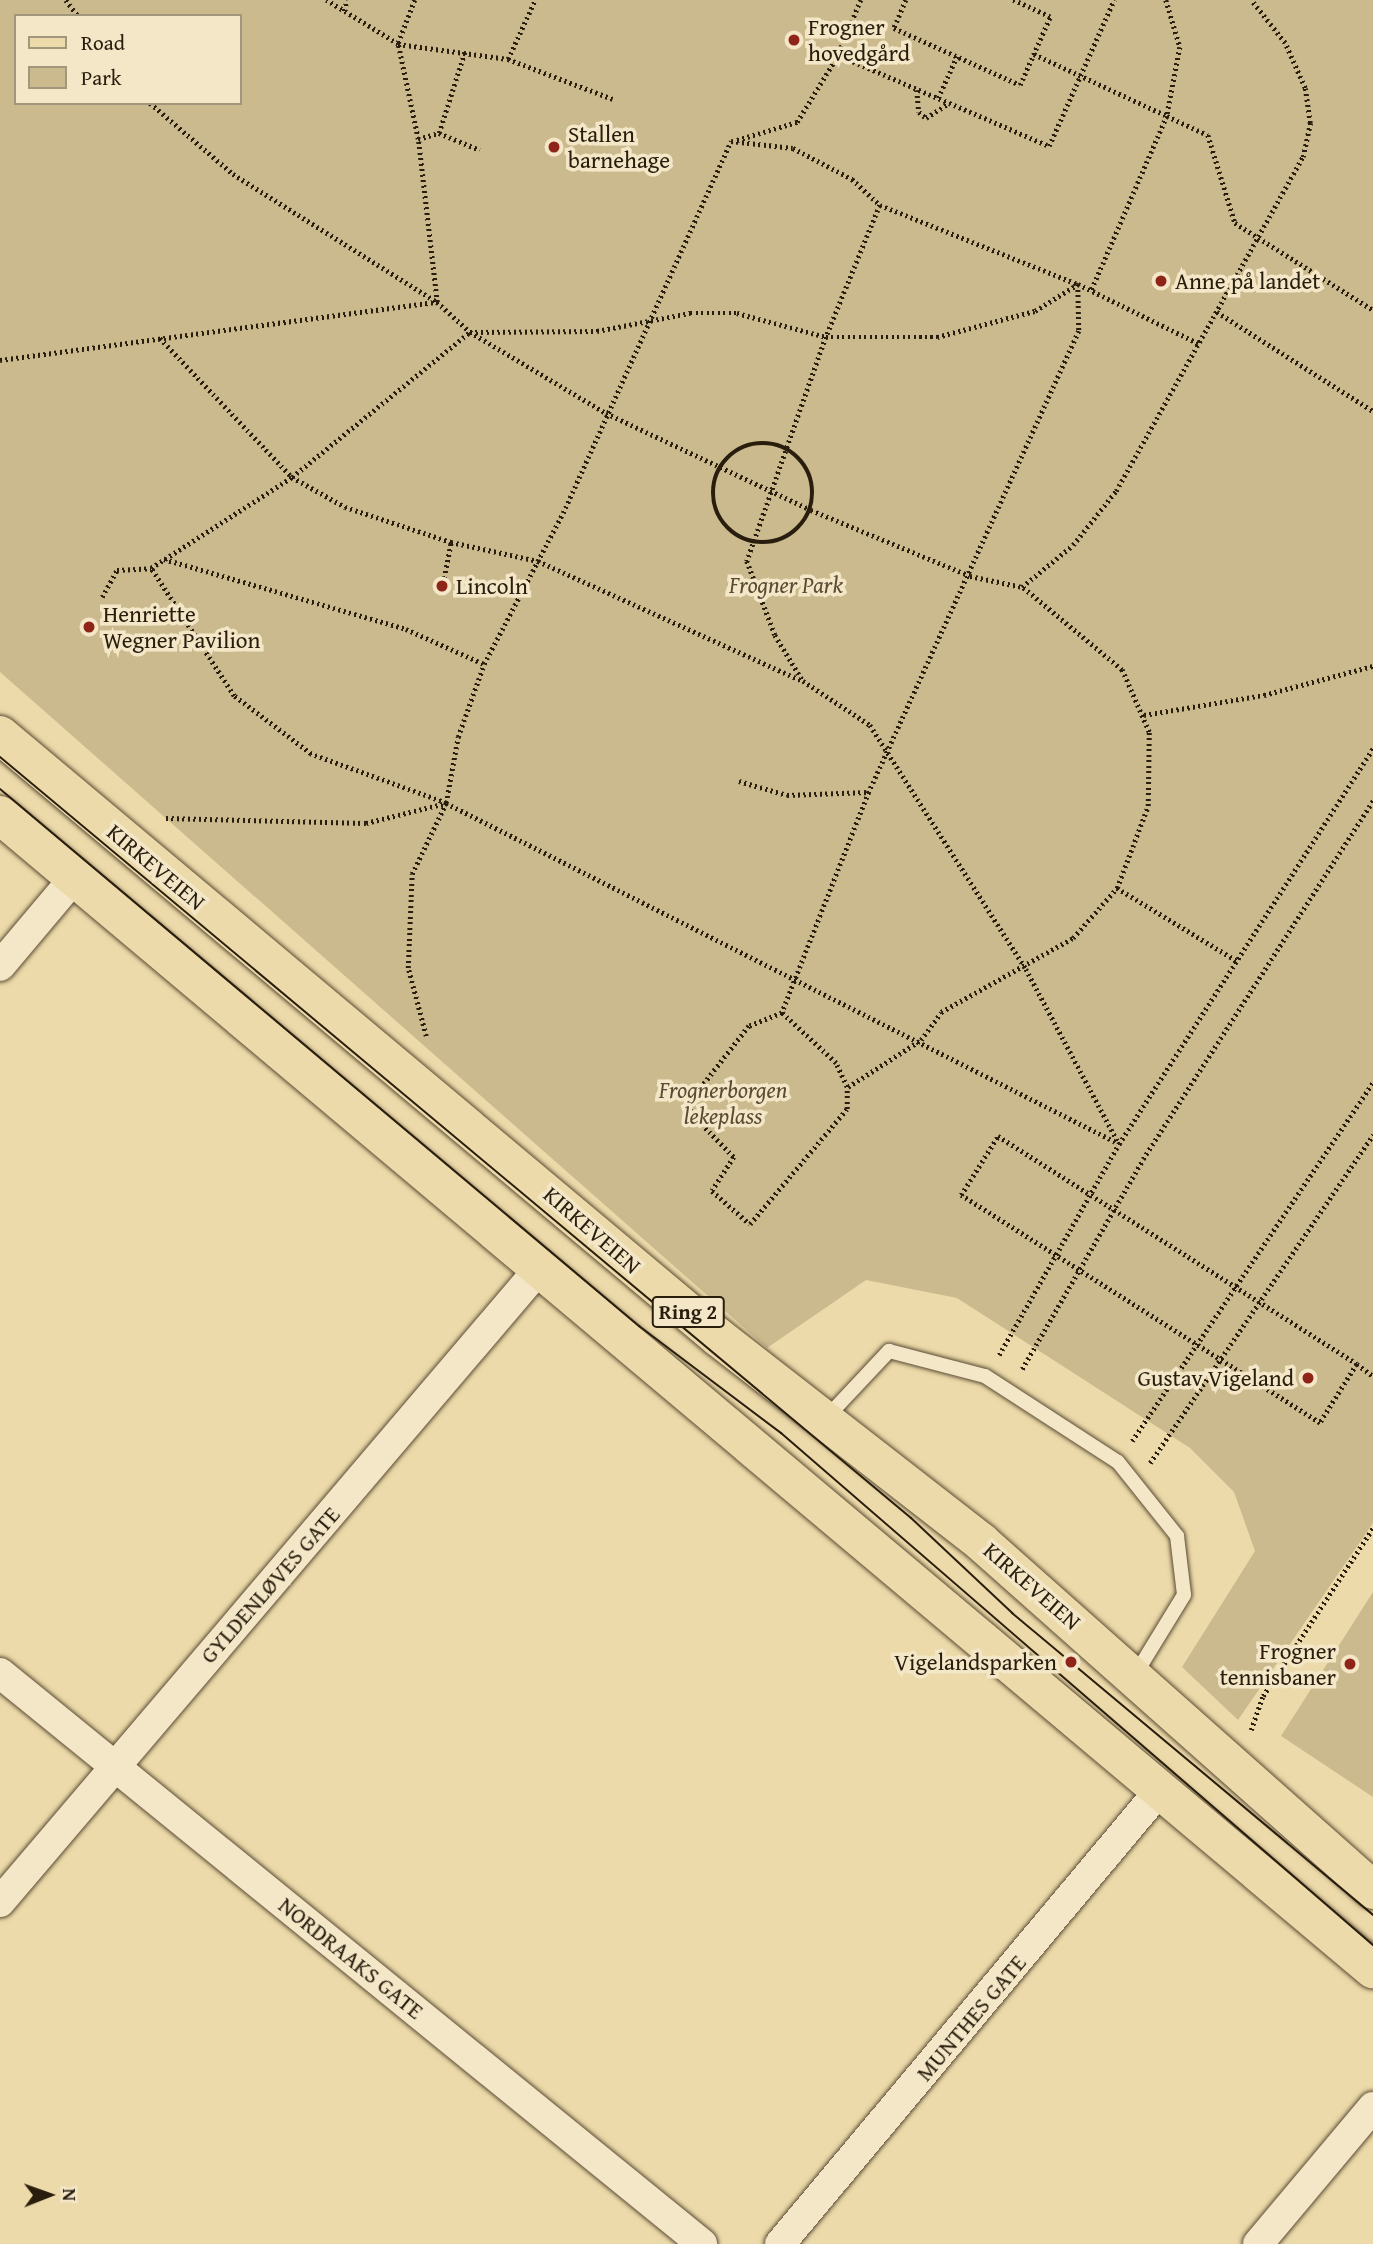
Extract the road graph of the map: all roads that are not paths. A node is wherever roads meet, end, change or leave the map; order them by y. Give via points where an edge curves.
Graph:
1 (0, 735) edge
2 (0, 815) edge
3 (74, 878) junction
4 (0, 966) edge
5 (539, 1269) junction
6 (827, 1417) junction
7 (0, 1673) edge
8 (1135, 1675) junction
9 (114, 1765) junction
10 (1160, 1790) junction
11 (1373, 1890) edge
12 (0, 1902) edge
13 (1373, 1969) edge
14 (1373, 2107) edge
15 (702, 2244) edge
16 (780, 2244) edge
17 (1258, 2244) edge

1 - 6 main road, KIRKEVEIEN / Ring 2 via 719,1338
2 - 3 main road, Ring 2
3 - 4 street
3 - 5 main road, Ring 2
5 - 9 street, GYLDENLØVES GATE
5 - 10 main road, Ring 2
6 - 8 main road, KIRKEVEIEN / Ring 2
6 - 8 lane via 889,1351 985,1376 1118,1462 1177,1536 1184,1595
7 - 9 street, NORDRAAKS GATE
8 - 11 main road, KIRKEVEIEN / Ring 2
9 - 12 street, GYLDENLØVES GATE
9 - 15 street, NORDRAAKS GATE
10 - 13 main road, Ring 2
10 - 16 street, MUNTHES GATE
14 - 17 street

